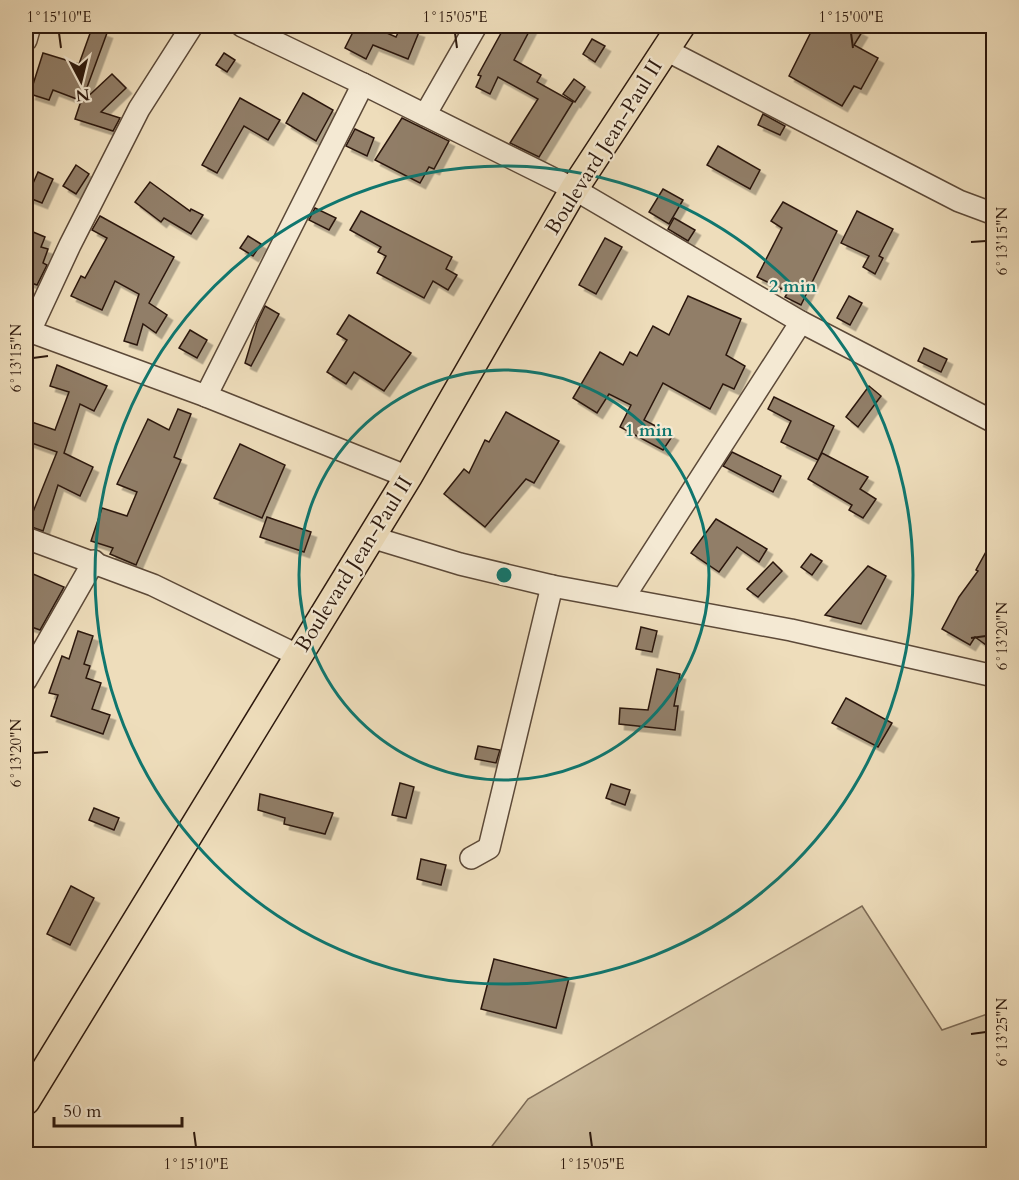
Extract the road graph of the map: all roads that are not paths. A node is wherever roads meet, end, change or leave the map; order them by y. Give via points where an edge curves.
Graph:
1 (30, 26) edge
2 (192, 26) edge
3 (242, 26) edge
4 (476, 26) edge
5 (681, 26) edge
6 (26, 40) edge
7 (666, 50) junction
8 (363, 84) junction
9 (425, 115) junction
10 (574, 189) junction
11 (993, 214) edge
12 (801, 322) junction
13 (28, 330) edge
14 (206, 396) junction
15 (993, 422) edge
16 (408, 477) junction
17 (371, 537) junction
18 (26, 538) edge
19 (94, 561) junction
20 (552, 586) junction
21 (624, 597) junction
22 (297, 655) junction
23 (993, 676) edge
24 (26, 680) edge
25 (471, 858) dead end
26 (26, 1101) edge

1 - 6 street
2 - 13 street via 139,109
3 - 8 street
4 - 9 street
5 - 7 main road, Boulevard Jean-Paul II
7 - 10 main road, Boulevard Jean-Paul II
7 - 11 street via 959,201
8 - 9 street
8 - 14 street
9 - 10 street
10 - 12 street
10 - 16 main road, Boulevard Jean-Paul II
12 - 15 street
12 - 21 street
13 - 14 street
14 - 16 street
16 - 17 main road, Boulevard Jean-Paul II
17 - 20 street
17 - 22 main road, Boulevard Jean-Paul II
18 - 19 street
19 - 22 street via 203,608
19 - 24 street
20 - 21 street
20 - 25 street via 489,848
21 - 23 street
22 - 26 main road, Boulevard Jean-Paul II

